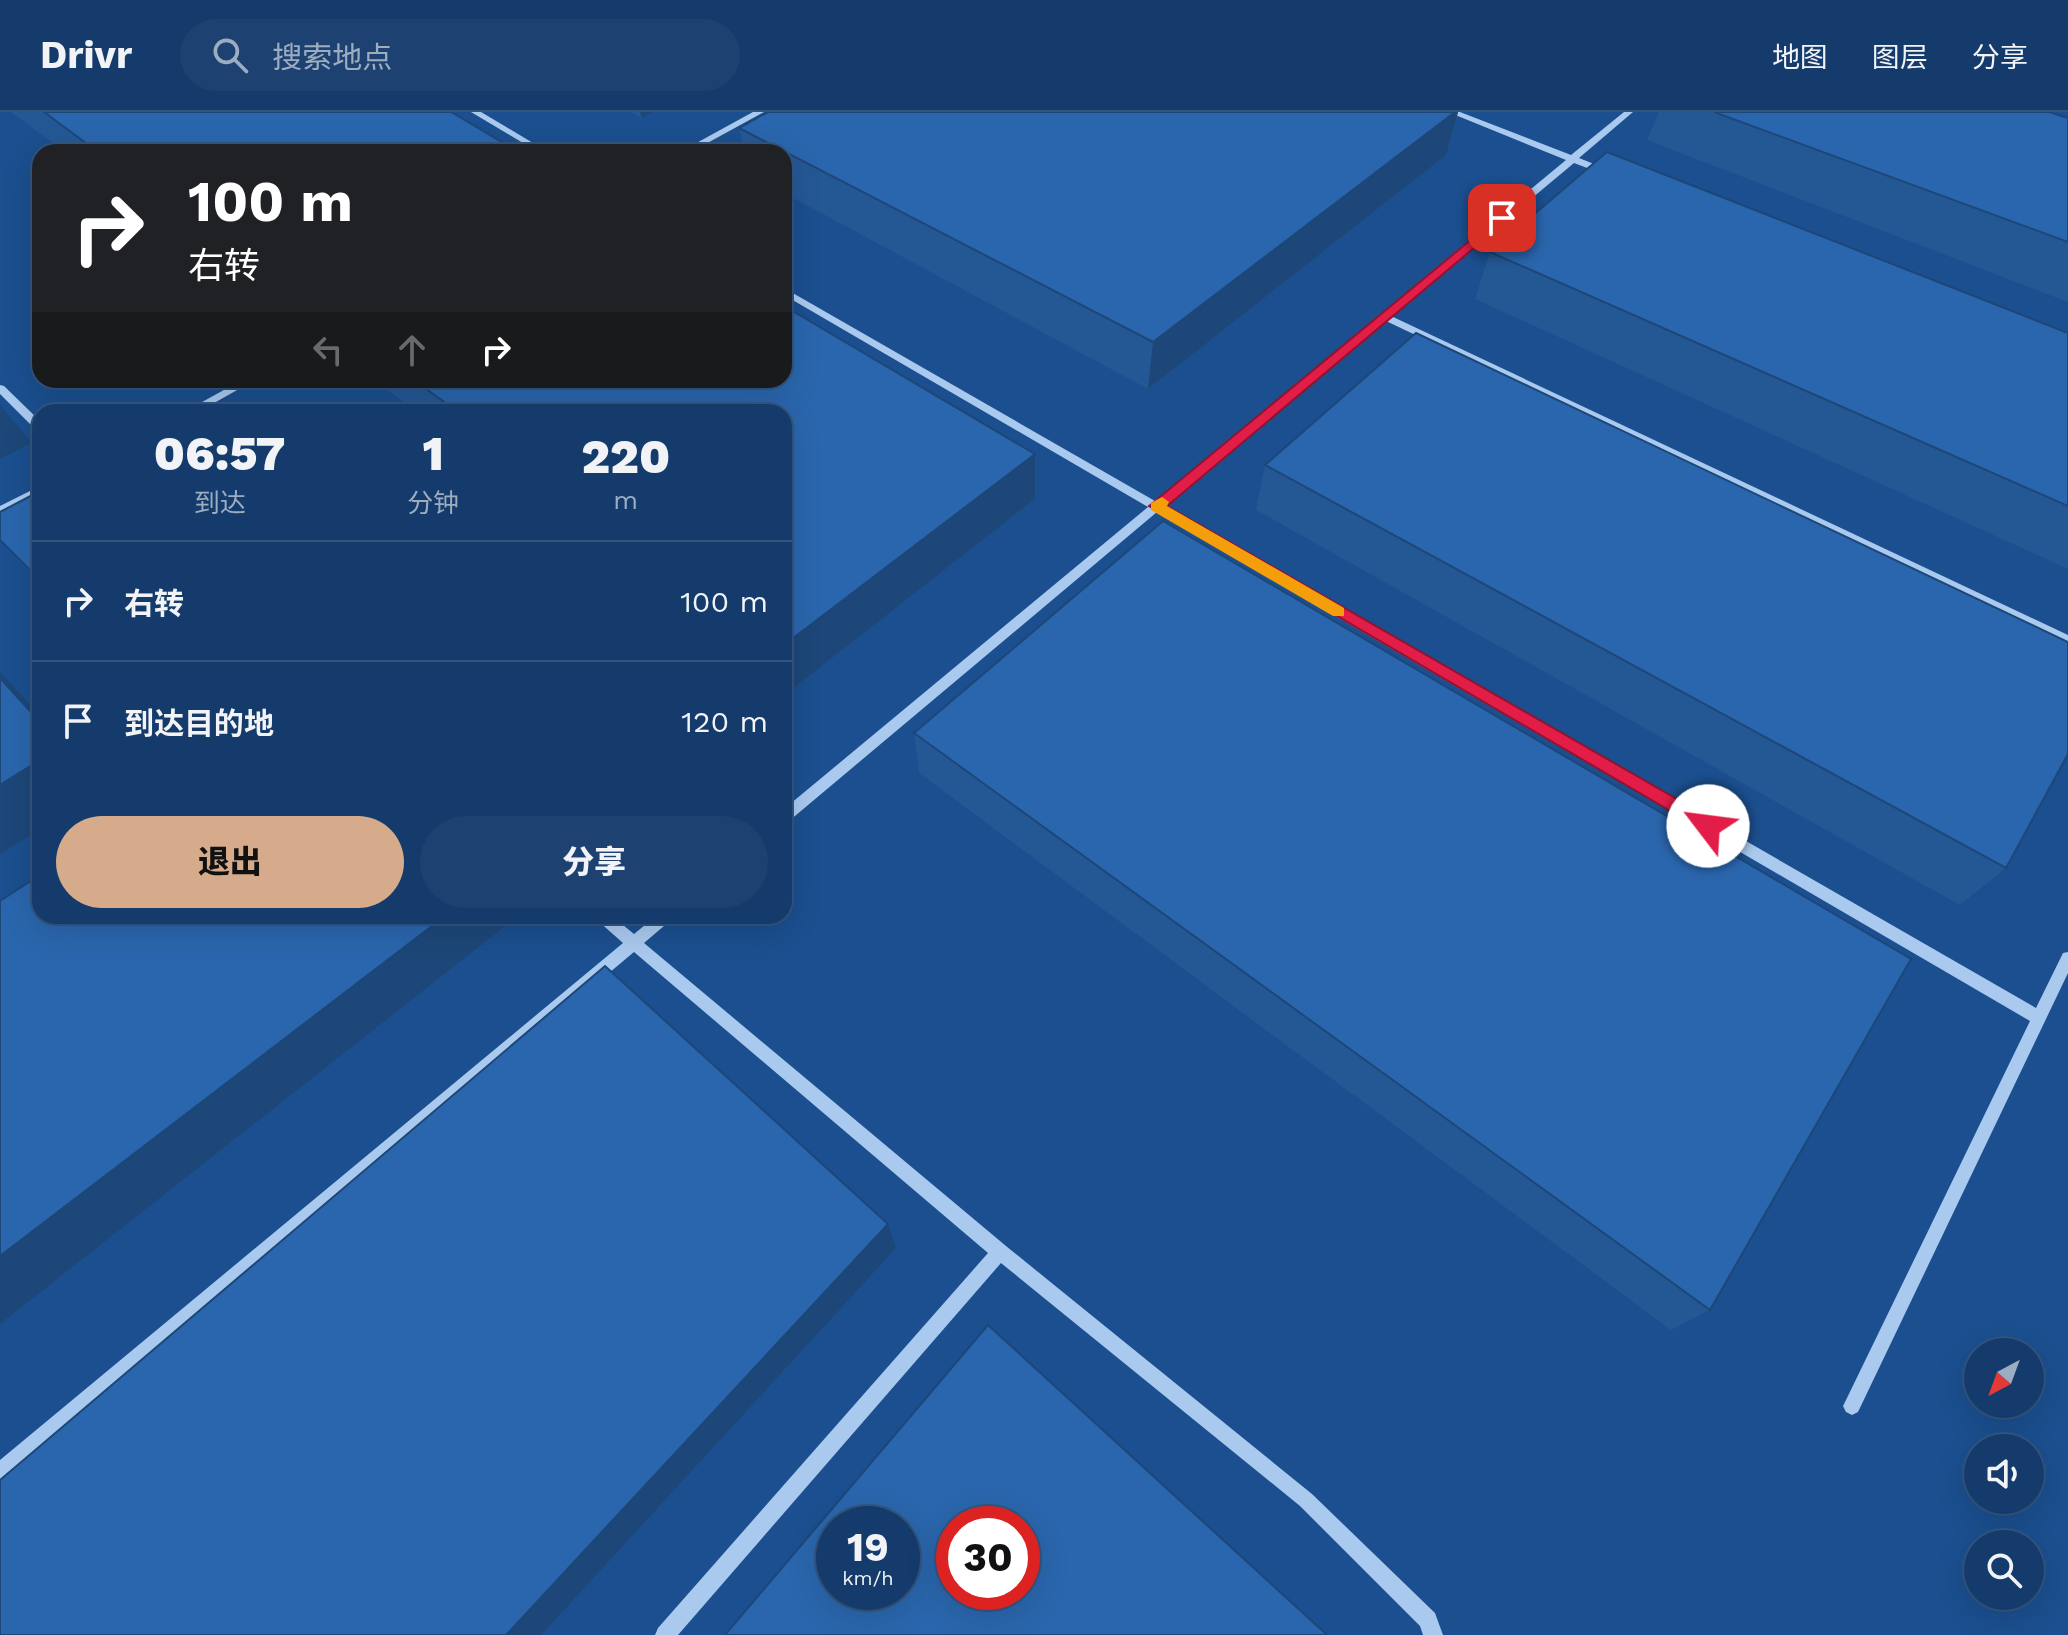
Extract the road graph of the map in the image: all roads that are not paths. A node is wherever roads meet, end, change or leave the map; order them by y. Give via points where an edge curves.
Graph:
1 (475, 112) edge
2 (760, 112) edge
3 (1452, 112) edge
4 (1629, 112) edge
5 (530, 144) edge
6 (699, 144) edge
7 (1573, 159) junction
8 (1616, 176) edge
9 (792, 296) edge
10 (1384, 316) junction
11 (0, 388) edge
12 (235, 388) edge
13 (204, 404) edge
14 (32, 419) edge
15 (32, 494) edge
16 (1156, 506) junction
17 (0, 511) edge
18 (2068, 640) edge
19 (792, 810) edge
20 (611, 924) edge
21 (657, 924) edge
22 (634, 943) junction
23 (2068, 958) edge
24 (2039, 1018) junction
25 (1000, 1252) junction
26 (1852, 1406) dead end
27 (0, 1472) edge
28 (665, 1635) edge
29 (1433, 1635) edge

1 - 5 street
2 - 6 street
3 - 7 street
4 - 7 street
7 - 8 street
7 - 10 street
9 - 16 street
10 - 16 street
10 - 18 street
11 - 14 street
12 - 13 street
15 - 17 street
16 - 19 street
16 - 24 street
20 - 22 street
21 - 22 street
22 - 25 street
22 - 27 street
23 - 24 street
24 - 26 street
25 - 28 street
25 - 29 street via 1306,1500 1428,1620

